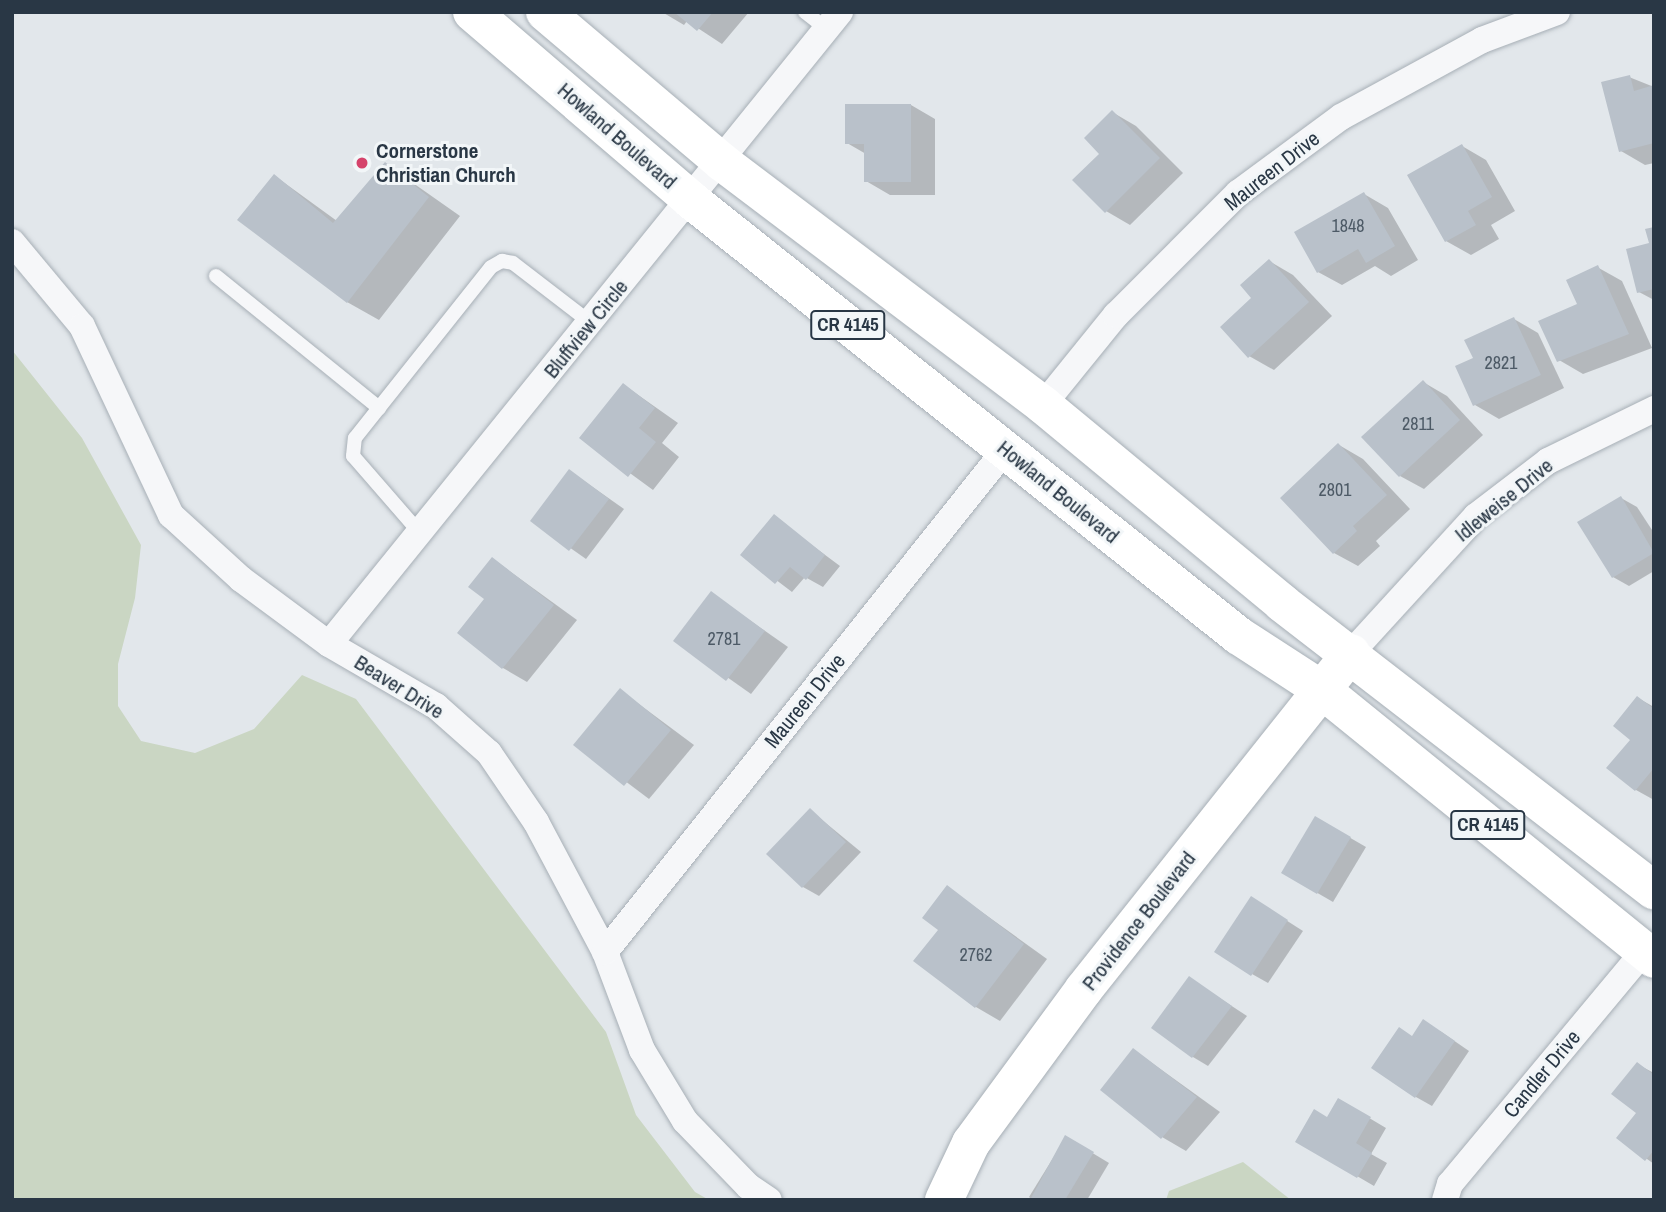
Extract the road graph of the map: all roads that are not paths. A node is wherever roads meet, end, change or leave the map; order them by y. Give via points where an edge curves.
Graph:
1 (472, 12) edge
2 (545, 12) edge
3 (805, 12) edge
4 (1557, 12) edge
5 (834, 21) edge
6 (722, 162) junction
7 (691, 200) junction
8 (12, 242) edge
9 (216, 276) dead end
10 (591, 323) junction
11 (1043, 404) junction
12 (379, 408) junction
13 (1654, 409) edge
14 (1005, 450) junction
15 (420, 533) junction
16 (329, 644) junction
17 (1351, 653) junction
18 (1322, 690) junction
19 (1654, 891) edge
20 (605, 952) junction
21 (1649, 955) edge
22 (769, 1200) edge
23 (944, 1200) edge
24 (1445, 1200) edge

1 - 7 main road, Howland Boulevard / CR 4145
2 - 6 main road, CR 4145
3 - 5 lane
4 - 11 street, Maureen Drive via 1482,40 1341,117 1238,193 1116,315
5 - 6 street, Bluffview Circle
6 - 7 street, Bluffview Circle
6 - 11 main road, CR 4145
7 - 10 street, Bluffview Circle
7 - 14 main road, Howland Boulevard / CR 4145
8 - 16 street, Beaver Drive via 82,326 171,515 241,579
9 - 12 lane
10 - 12 lane via 513,263 502,261 491,267
10 - 15 street, Bluffview Circle
11 - 17 main road, CR 4145 via 1282,603
12 - 15 lane via 355,438 353,456
13 - 17 street, Idleweise Drive via 1548,461 1476,516
14 - 18 main road, Howland Boulevard / CR 4145 via 1239,636
14 - 20 street, Maureen Drive
15 - 16 street, Bluffview Circle
16 - 20 street, Beaver Drive via 436,706 489,753 536,822
17 - 18 main road, Providence Boulevard
17 - 19 main road, CR 4145
18 - 21 main road, Howland Boulevard / CR 4145
18 - 23 main road, Providence Boulevard via 1068,1011 971,1143
20 - 22 street, Beaver Drive via 642,1051 685,1121 748,1186
21 - 24 street, Candler Drive via 1450,1184

